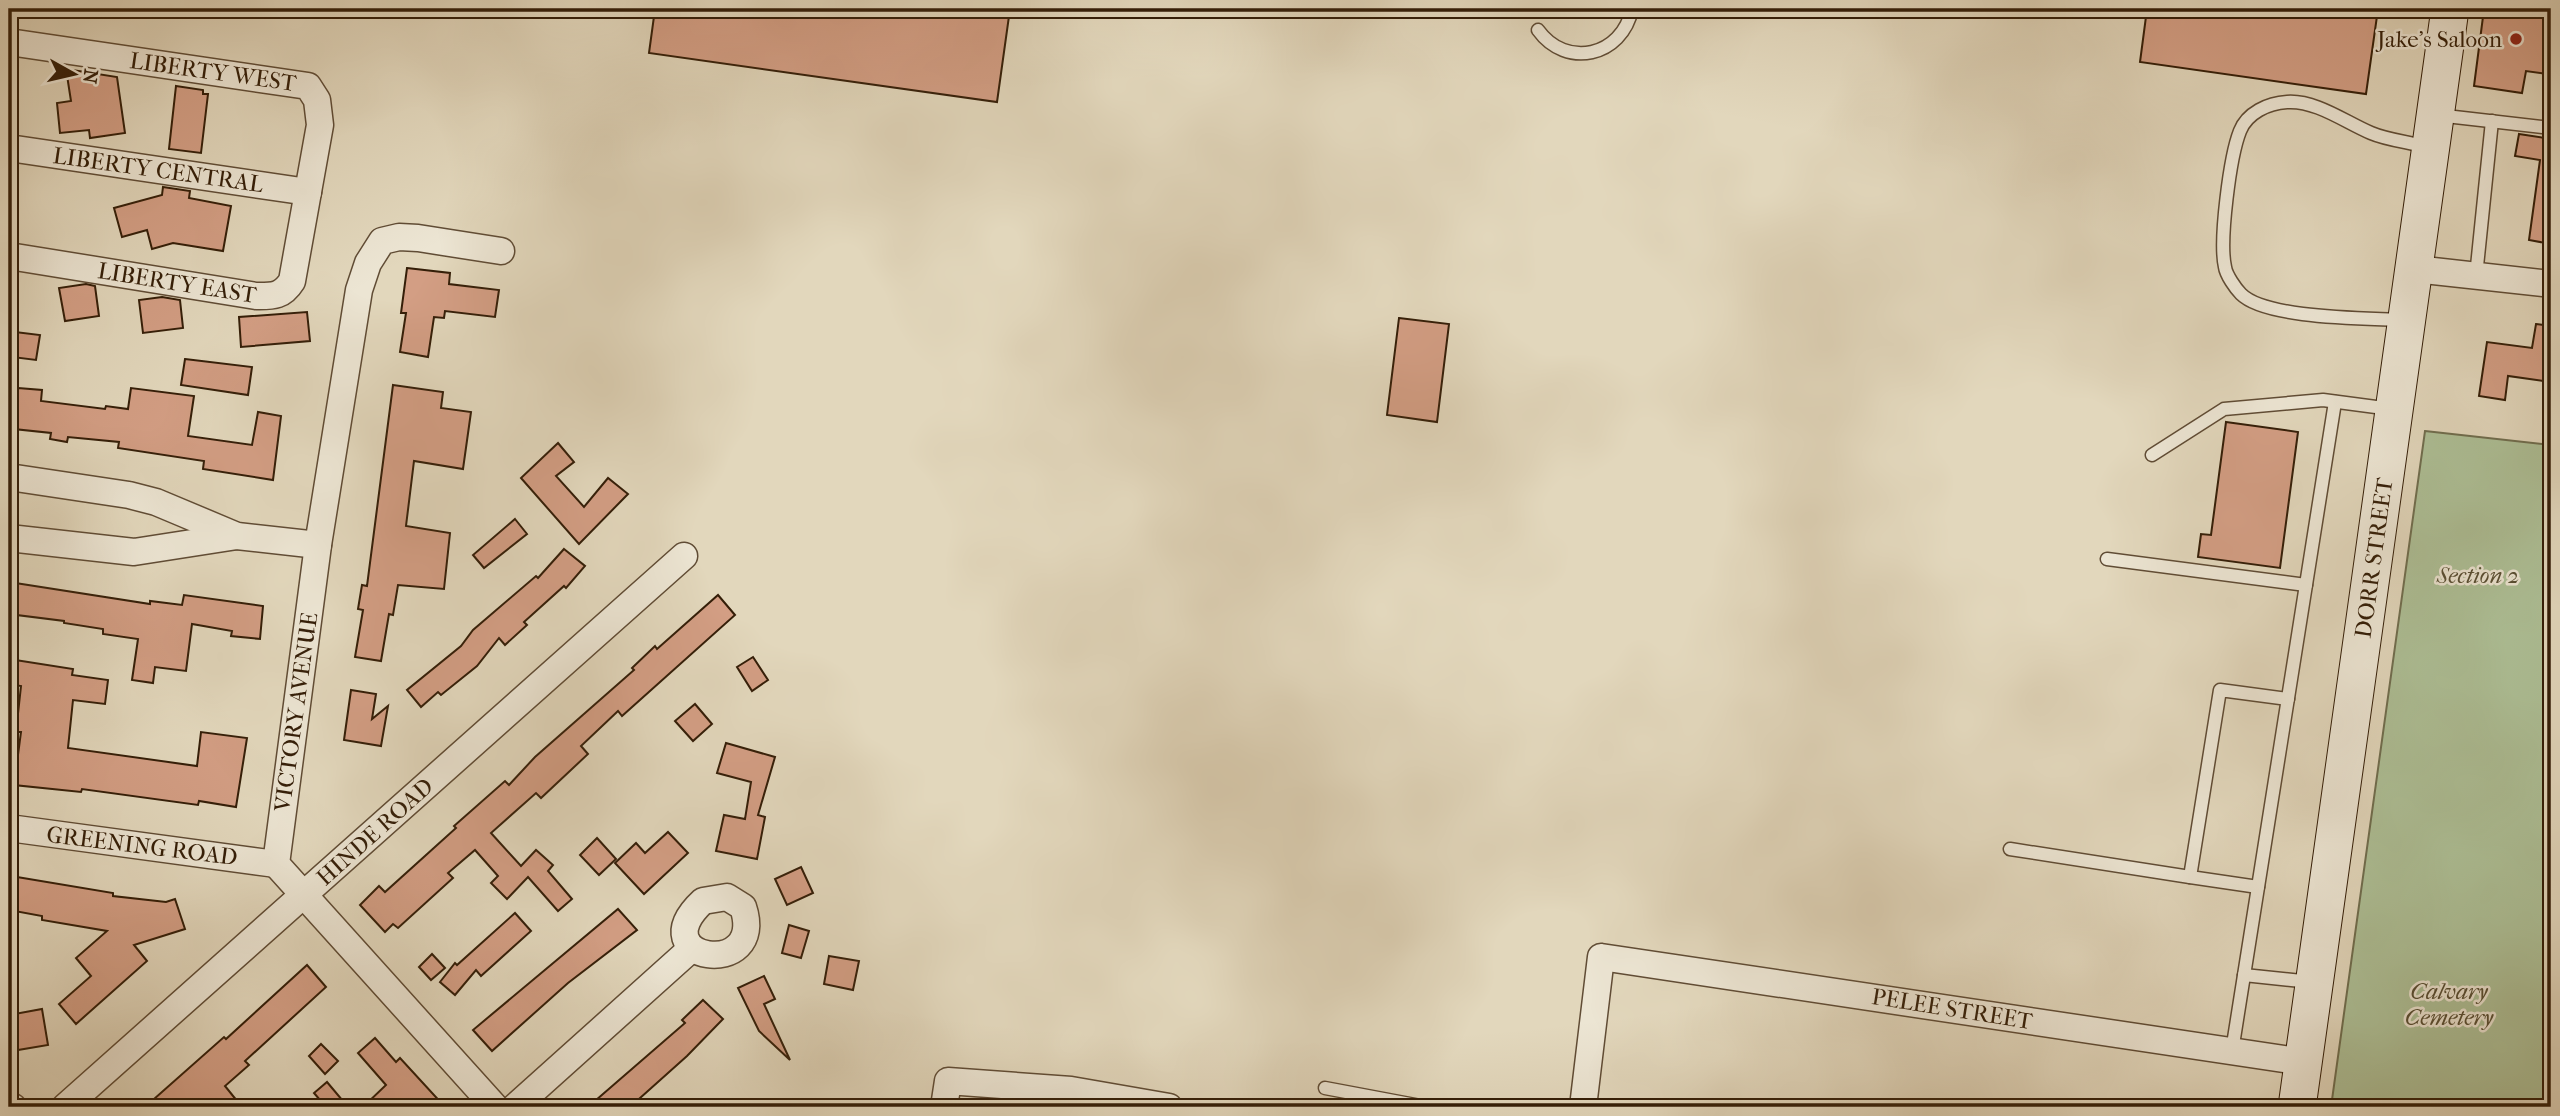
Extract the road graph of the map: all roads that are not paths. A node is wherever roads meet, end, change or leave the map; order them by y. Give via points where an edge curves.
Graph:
1 (1632, 9) edge
2 (2450, 9) edge
3 (1538, 30) dead end
4 (9, 43) edge
5 (2492, 121) junction
6 (2551, 128) edge
7 (2433, 131) junction
8 (9, 148) edge
9 (308, 192) junction
10 (501, 251) dead end
11 (9, 256) edge
12 (2415, 269) junction
13 (2476, 276) junction
14 (2551, 284) edge
15 (2407, 321) junction
16 (2335, 402) junction
17 (2395, 410) junction
18 (2152, 455) dead end
19 (9, 477) edge
20 (237, 536) junction
21 (9, 538) edge
22 (318, 545) junction
23 (684, 556) dead end
24 (2107, 559) dead end
25 (2306, 585) junction
26 (2288, 699) junction
27 (9, 828) edge
28 (2010, 849) dead end
29 (276, 864) junction
30 (2190, 877) junction
31 (2258, 887) junction
32 (304, 895) junction
33 (691, 949) dead end
34 (2244, 975) junction
35 (2315, 983) junction
36 (2232, 1052) junction
37 (2304, 1062) junction
38 (1325, 1088) dead end
39 (65, 1107) edge
40 (495, 1107) edge
41 (515, 1107) edge
42 (944, 1107) edge
43 (1169, 1107) edge
44 (1426, 1107) edge
45 (1583, 1107) edge
46 (2297, 1107) edge

1 - 3 lane via 1622,34 1608,49 1565,51 1547,43
2 - 7 main road, DORR STREET
4 - 9 street, LIBERTY WEST via 308,86 317,100 320,125
5 - 6 lane
5 - 7 lane
5 - 13 lane
7 - 12 main road, DORR STREET
7 - 15 lane via 2372,134 2316,108 2288,101 2258,108 2240,129 2230,183 2223,239 2225,270 2242,296 2310,315
8 - 9 street, LIBERTY CENTRAL
9 - 11 street, LIBERTY EAST via 292,281 286,291 275,296
10 - 22 street, VICTORY AVENUE via 399,237 382,241 368,263 359,290
12 - 13 street
12 - 15 main road, DORR STREET
13 - 14 street
15 - 17 main road, DORR STREET
16 - 17 lane
16 - 18 lane via 2224,409
16 - 25 lane
17 - 35 main road, DORR STREET
19 - 20 street via 129,495
20 - 21 street via 134,552
20 - 22 street
22 - 29 street, VICTORY AVENUE
23 - 32 street, HINDE ROAD
24 - 25 lane
25 - 26 lane
26 - 30 lane via 2220,690
26 - 31 lane
27 - 29 street, GREENING ROAD
28 - 30 lane
29 - 32 street
30 - 31 lane
31 - 34 lane
32 - 39 street, HINDE ROAD
32 - 40 street
33 - 41 street
34 - 35 lane
34 - 36 lane
35 - 37 main road, DORR STREET
36 - 37 street, PELEE STREET
36 - 45 street, PELEE STREET via 1601,957
37 - 46 main road, DORR STREET
38 - 44 lane
42 - 43 street via 948,1081 1070,1090

